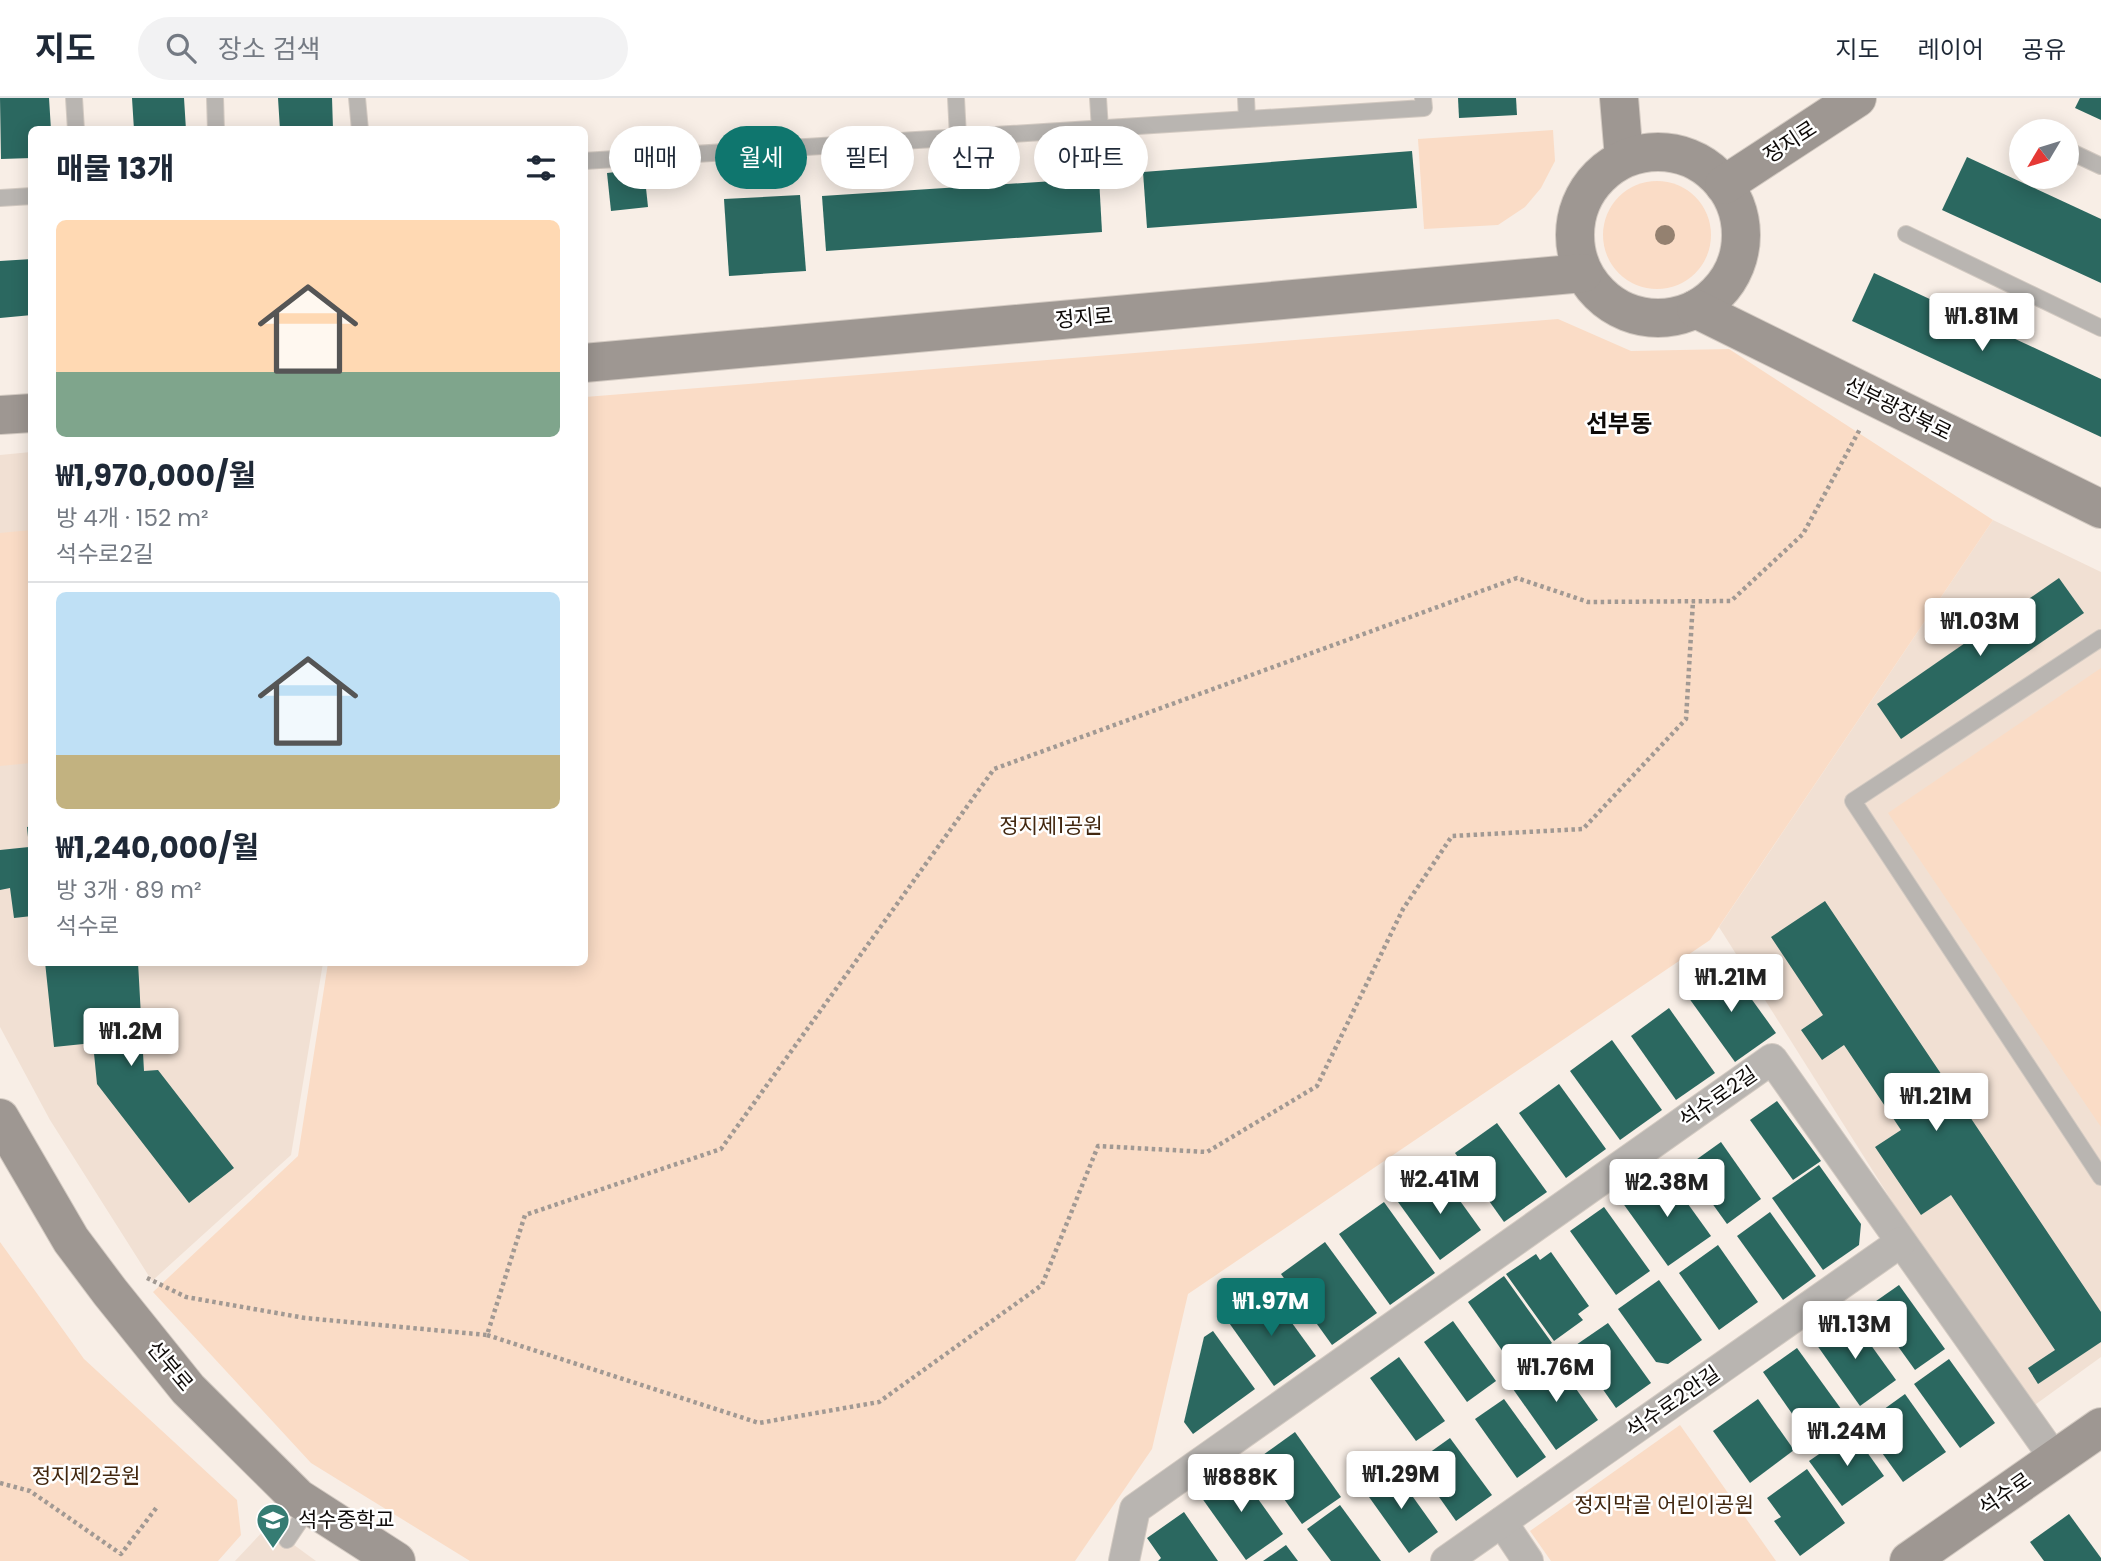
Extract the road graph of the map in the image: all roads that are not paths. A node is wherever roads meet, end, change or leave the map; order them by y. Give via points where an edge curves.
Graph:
1 (74, 98) edge
2 (215, 98) edge
3 (357, 98) edge
4 (956, 98) edge
5 (1098, 98) edge
6 (1246, 98) edge
7 (1423, 98) edge
8 (1619, 98) edge
9 (1857, 98) edge
10 (1247, 119) junction
11 (76, 126) edge
12 (216, 126) edge
13 (359, 126) edge
14 (957, 126) edge
15 (1100, 126) edge
16 (1144, 126) edge
17 (928, 139) edge
18 (2079, 156) edge
19 (1624, 158) junction
20 (588, 161) edge
21 (2101, 166) edge
22 (1724, 186) junction
23 (28, 196) edge
24 (0, 198) edge
25 (1906, 234) dead end
26 (1584, 273) junction
27 (1696, 309) junction
28 (2101, 328) edge
29 (588, 363) edge
30 (28, 412) edge
31 (0, 415) edge
32 (2096, 501) edge
33 (2101, 638) edge
34 (0, 1118) edge
35 (2101, 1177) edge
36 (1901, 1242) junction
37 (2101, 1427) edge
38 (2054, 1459) junction
39 (310, 1506) junction
40 (1502, 1522) junction
41 (287, 1540) dead end
42 (1925, 1556) edge
43 (396, 1561) edge
44 (1124, 1561) edge
45 (1446, 1561) edge
46 (1528, 1561) edge

1 - 11 lane
2 - 12 lane
3 - 13 lane
4 - 14 lane
5 - 15 lane
6 - 10 lane
7 - 10 lane via 1424,108
8 - 19 street
9 - 22 street, 정지로
10 - 16 lane
17 - 20 lane
18 - 21 lane
19 - 22 street via 1657,151 1674,153 1705,166
19 - 26 street via 1596,178 1579,207 1574,241
22 - 27 street via 1740,223 1738,257 1723,288
23 - 24 lane
25 - 28 lane
26 - 27 street via 1604,299 1632,314 1665,318
26 - 29 street, 정지로
27 - 32 street, 선부광장북로
30 - 31 street
33 - 35 lane via 1853,801
34 - 39 street, 선부로 via 71,1240 110,1292 188,1389
36 - 38 street, 석수로2길
36 - 40 street, 석수로2안길
36 - 44 street, 석수로2길 via 1772,1059 1135,1509
37 - 38 street, 석수로
38 - 42 street, 석수로
39 - 41 lane
39 - 43 street, 선부로
40 - 45 street, 석수로2안길
40 - 46 street

